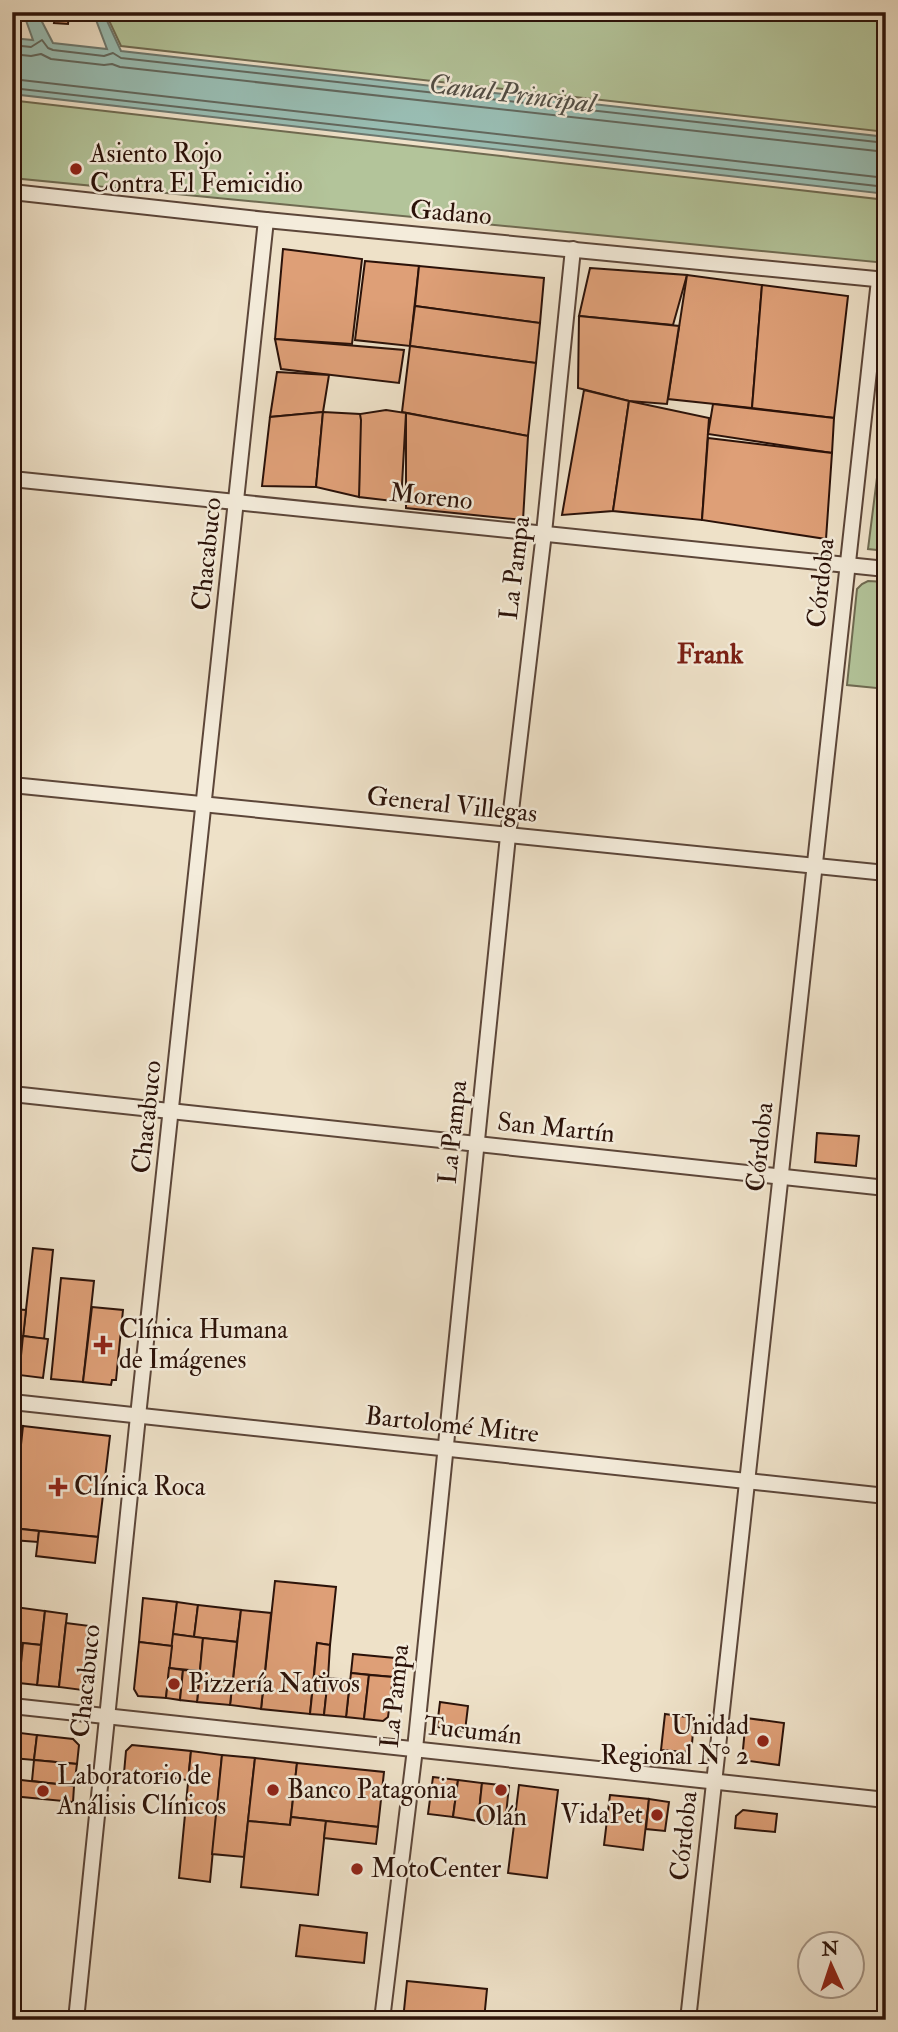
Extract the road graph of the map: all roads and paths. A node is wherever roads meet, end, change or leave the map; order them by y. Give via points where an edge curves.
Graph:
1 (12, 192) edge
2 (266, 220) junction
3 (573, 249) junction
4 (882, 280) edge
5 (12, 479) edge
6 (237, 502) junction
7 (544, 533) junction
8 (848, 565) junction
9 (886, 569) edge
10 (12, 785) edge
11 (204, 804) junction
12 (508, 836) junction
13 (815, 866) junction
14 (886, 873) edge
15 (12, 1094) edge
16 (172, 1112) junction
17 (477, 1143) junction
18 (782, 1177) junction
19 (886, 1188) edge
20 (12, 1402) edge
21 (138, 1416) junction
22 (444, 1449) junction
23 (747, 1481) junction
24 (886, 1496) edge
25 (12, 1706) edge
26 (107, 1716) junction
27 (415, 1749) junction
28 (715, 1782) junction
29 (886, 1800) edge
30 (76, 2020) edge
31 (382, 2020) edge
32 (688, 2020) edge

1 - 2 street, Gadano
2 - 3 street, Gadano
2 - 6 street, Chacabuco
3 - 4 street, Gadano
3 - 7 street, La Pampa
4 - 8 street, Córdoba
5 - 6 street, Moreno
6 - 7 street, Moreno
6 - 11 street, Chacabuco
7 - 8 street, Moreno
7 - 12 street, La Pampa
8 - 9 street, Moreno
8 - 13 street, Córdoba
10 - 11 street, General Villegas
11 - 12 street, General Villegas
11 - 16 street, Chacabuco
12 - 13 street, General Villegas
12 - 17 street, La Pampa
13 - 14 street, General Villegas
13 - 18 street, Córdoba
15 - 16 street, San Martín
16 - 17 street, San Martín
16 - 21 street, Chacabuco
17 - 18 street, San Martín
17 - 22 street, La Pampa
18 - 19 street, San Martín
18 - 23 street, Córdoba
20 - 21 street, Bartolomé Mitre
21 - 22 street, Bartolomé Mitre
21 - 26 street, Chacabuco
22 - 23 street, Bartolomé Mitre
22 - 27 street, La Pampa
23 - 24 street, Bartolomé Mitre
23 - 28 street, Córdoba
25 - 26 street, Tucumán
26 - 27 street, Tucumán
26 - 30 street, Chacabuco
27 - 28 street, Tucumán
27 - 31 street, La Pampa
28 - 29 street, Tucumán
28 - 32 street, Córdoba

